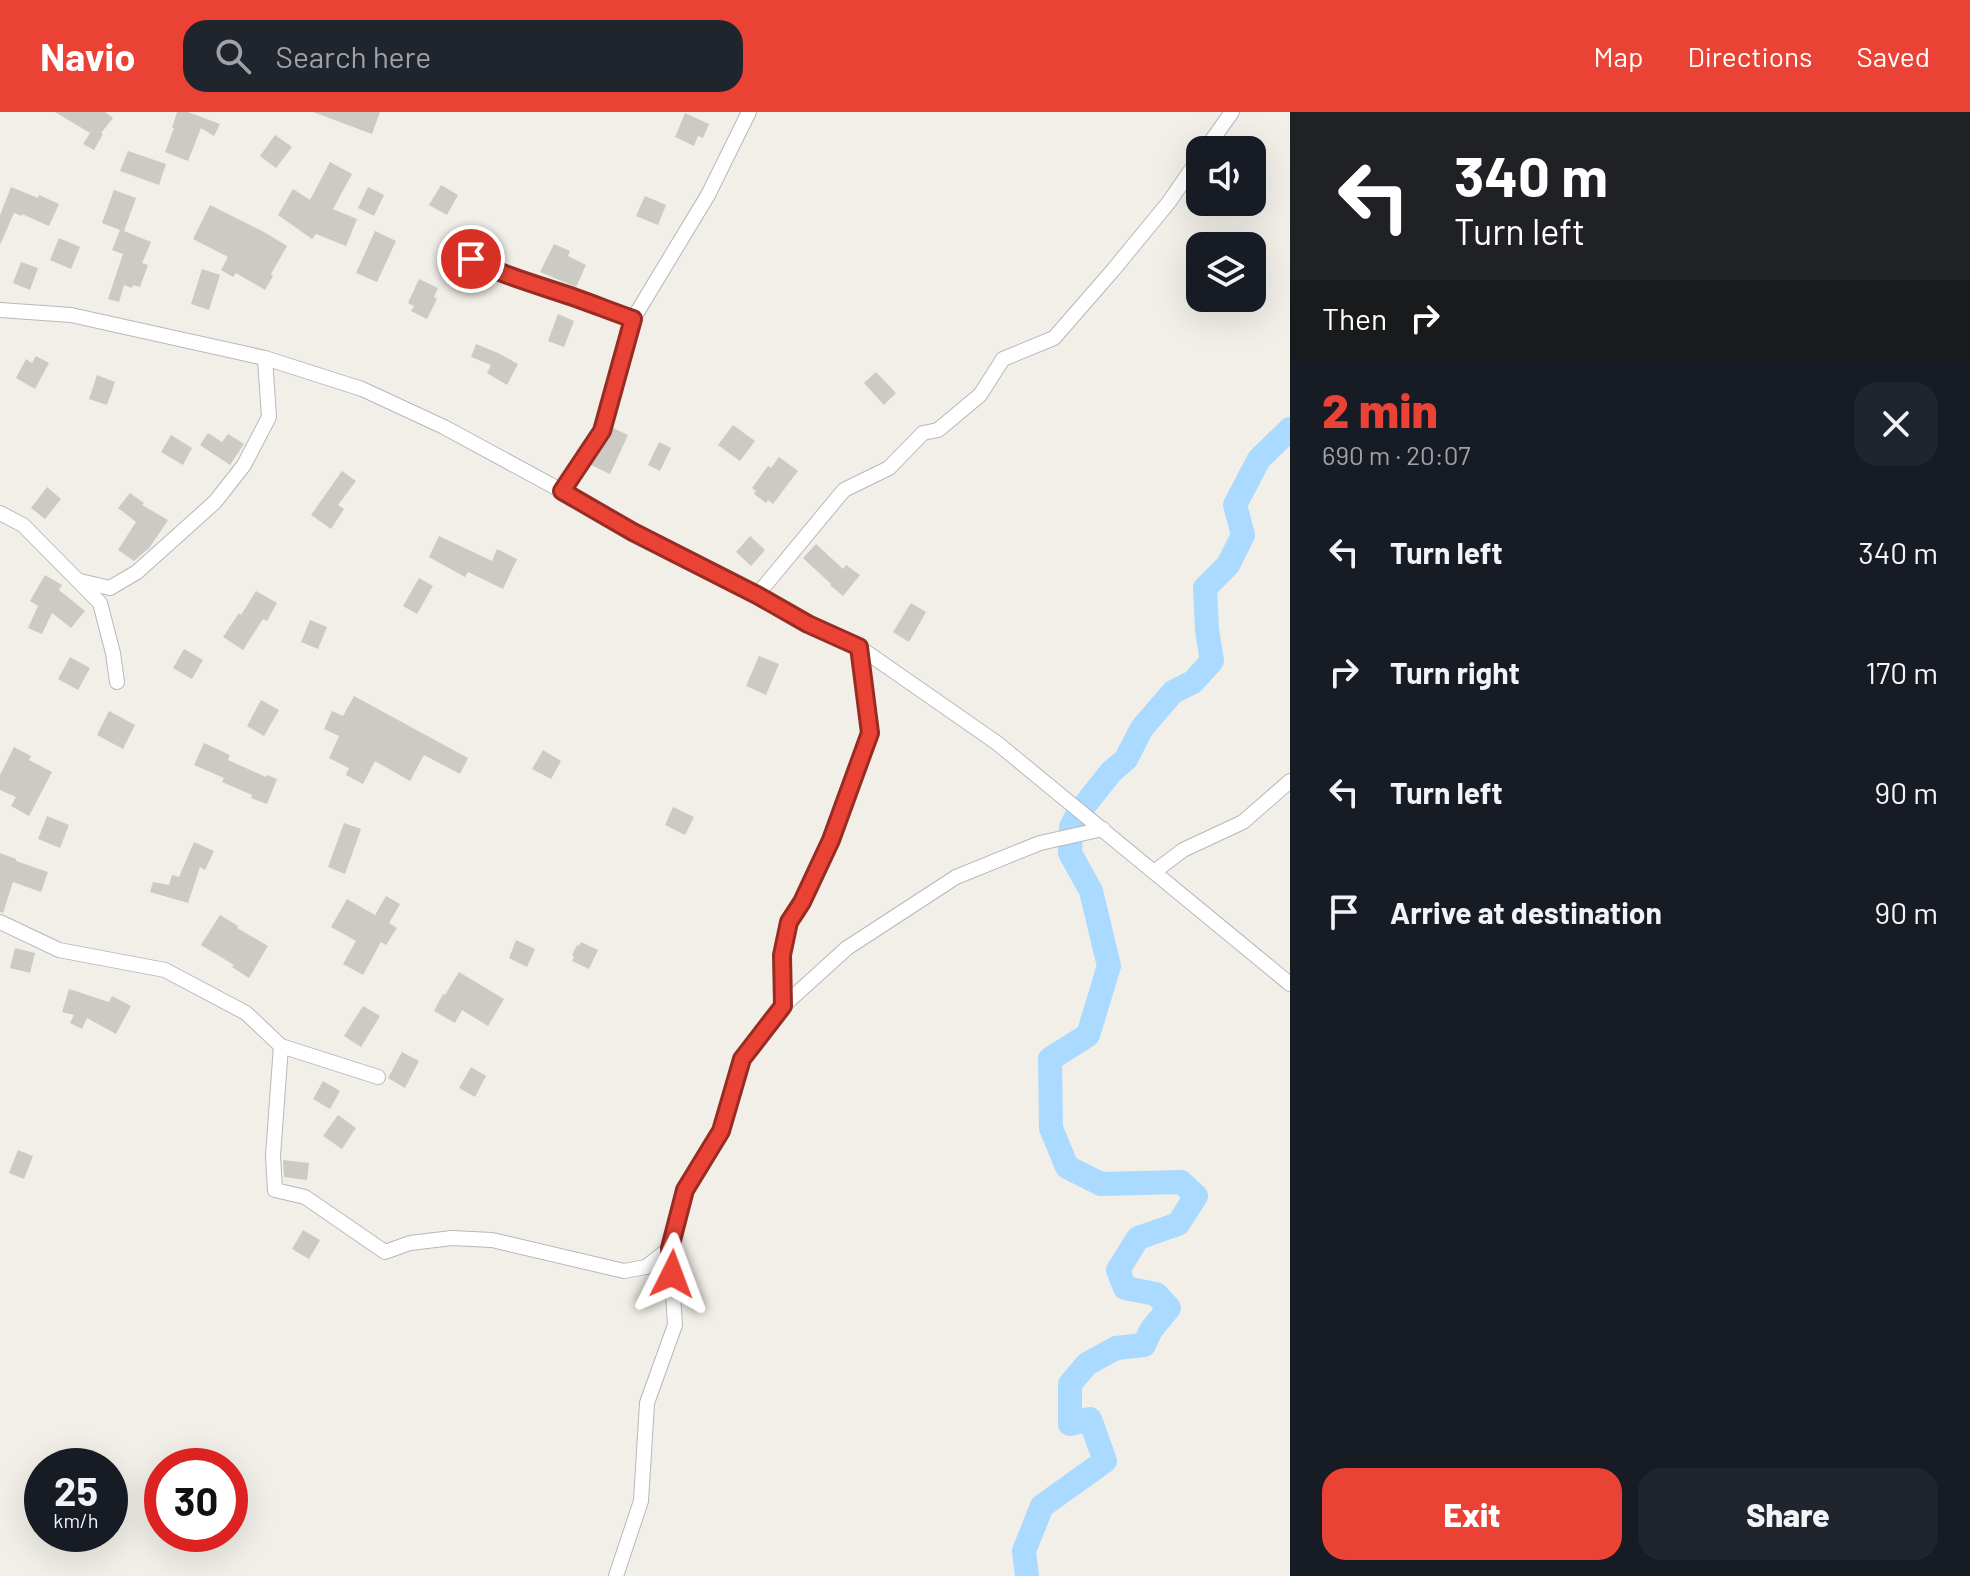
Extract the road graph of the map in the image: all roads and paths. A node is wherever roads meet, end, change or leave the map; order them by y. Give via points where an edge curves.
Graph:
1 (749, 112) edge
2 (1232, 112) edge
3 (1215, 136) edge
4 (1186, 176) edge
5 (471, 259) dead end
6 (0, 310) edge
7 (633, 319) junction
8 (265, 358) junction
9 (562, 491) junction
10 (0, 513) edge
11 (80, 581) junction
12 (757, 595) junction
13 (859, 647) junction
14 (117, 682) dead end
15 (1290, 781) edge
16 (1103, 829) junction
17 (1154, 872) junction
18 (0, 922) edge
19 (1290, 984) edge
20 (783, 1006) junction
21 (281, 1046) junction
22 (378, 1077) dead end
23 (670, 1248) junction
24 (616, 1576) edge

1 - 7 street via 708,195
2 - 3 street
4 - 12 street via 1054,338 1003,359 980,395 949,422 923,433 889,468 844,490
5 - 7 street
6 - 8 street via 71,315
7 - 9 street via 602,431
8 - 9 street via 362,389
8 - 11 street via 269,417 244,465 215,502 137,572 110,588
9 - 12 street
10 - 11 street via 23,525
11 - 14 street via 100,603
12 - 13 street
13 - 16 street via 997,743
13 - 20 street via 870,733 831,840 789,922 782,955
15 - 17 street via 1243,822 1183,850
16 - 17 street
16 - 20 street via 1040,843 956,877 847,948
17 - 19 street
18 - 21 street via 59,950 165,970 246,1013
20 - 23 street via 742,1059 721,1131 685,1190
21 - 22 street
21 - 23 street via 275,1190 305,1197 385,1252 452,1238 492,1240 624,1271 646,1267
23 - 24 street via 675,1325 647,1403 641,1501

